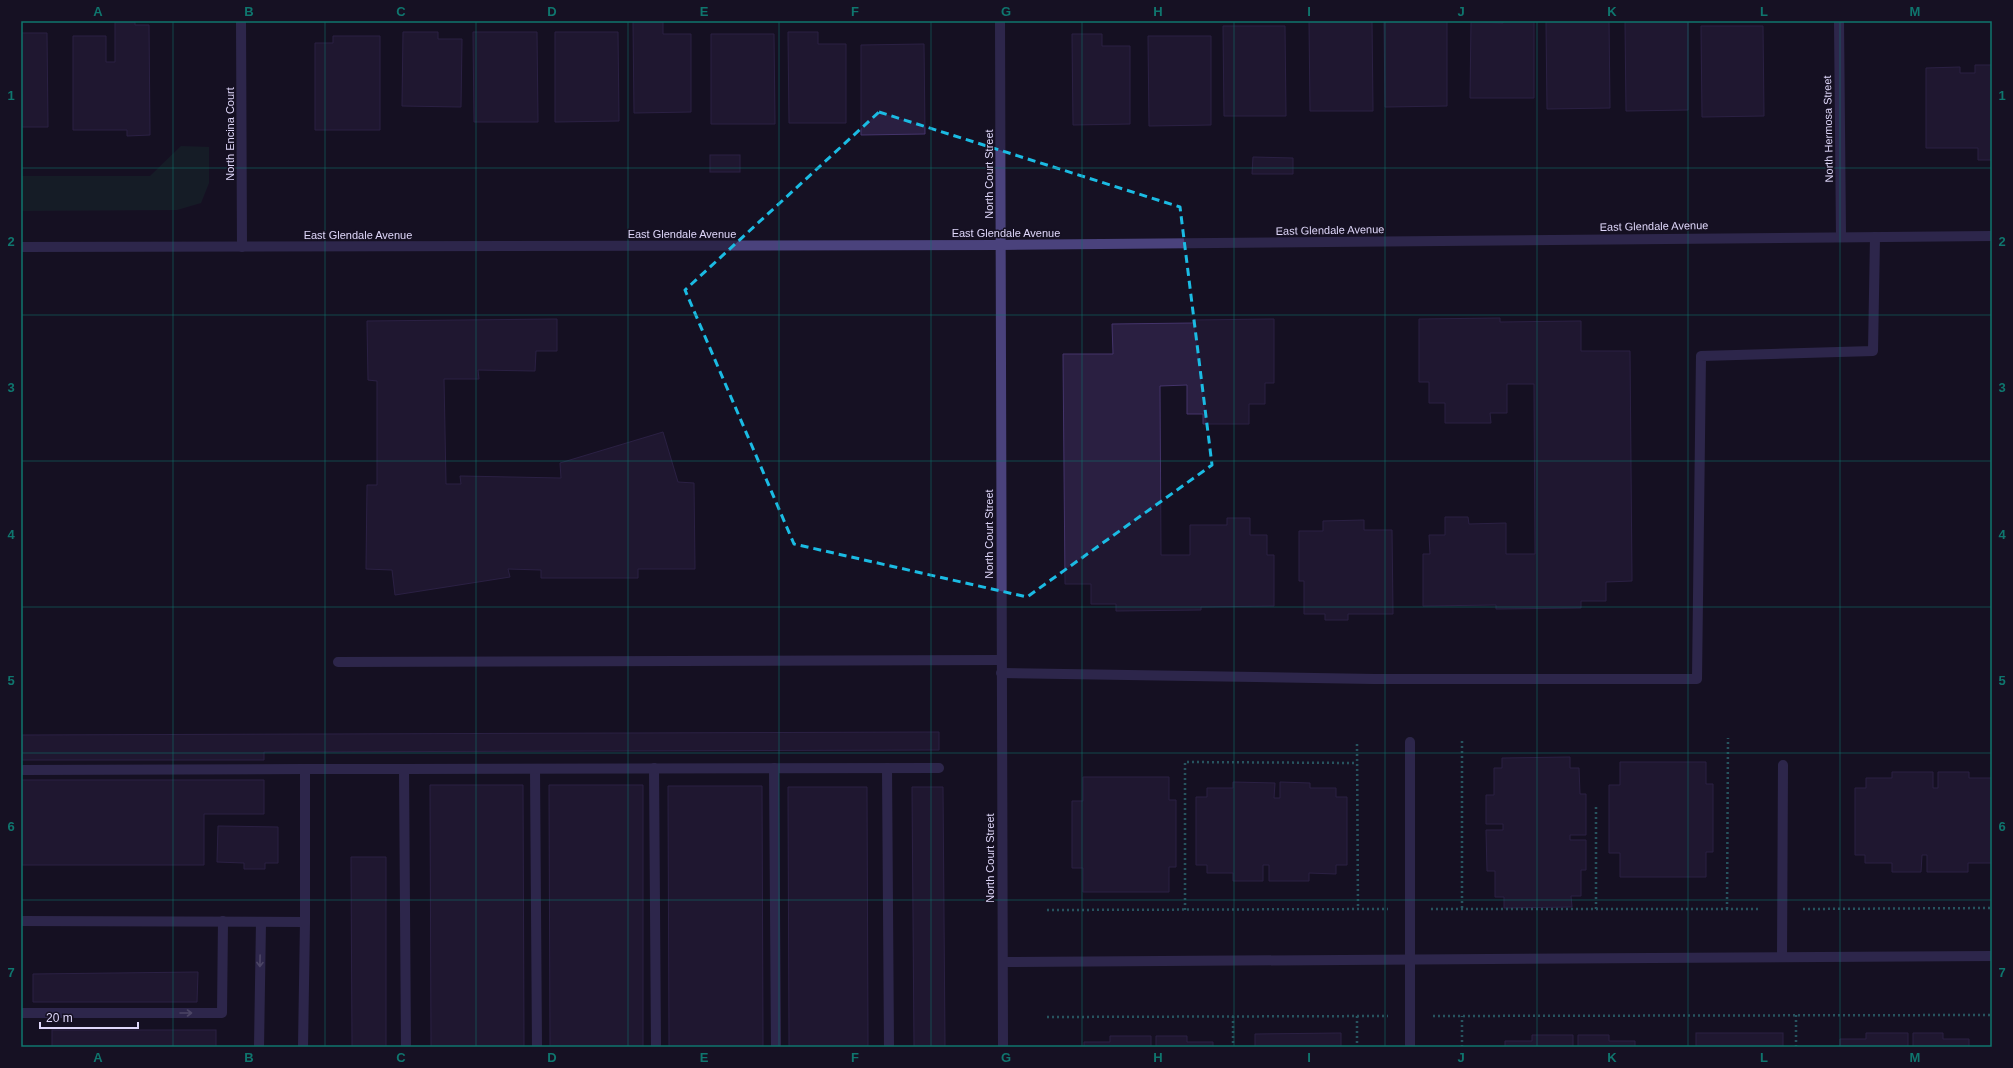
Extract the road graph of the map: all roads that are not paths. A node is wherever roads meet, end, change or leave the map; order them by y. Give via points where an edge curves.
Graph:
1 (241, 21) edge
2 (1000, 21) edge
3 (1839, 21) edge
4 (1992, 236) edge
5 (1841, 237) junction
6 (1875, 237) junction
7 (1001, 245) junction
8 (21, 247) edge
9 (242, 247) junction
10 (1001, 660) junction
11 (338, 662) dead end
12 (1001, 673) junction
13 (1410, 742) dead end
14 (1783, 765) dead end
15 (654, 768) junction
16 (774, 768) junction
17 (887, 768) junction
18 (938, 768) dead end
19 (305, 769) junction
20 (404, 769) junction
21 (535, 769) junction
22 (23, 770) dead end
23 (21, 921) edge
24 (223, 921) junction
25 (261, 922) junction
26 (305, 922) junction
27 (1992, 956) edge
28 (1782, 957) junction
29 (1410, 959) junction
30 (1003, 962) junction
31 (21, 1013) edge
32 (259, 1047) edge
33 (303, 1047) edge
34 (406, 1047) edge
35 (537, 1047) edge
36 (656, 1047) edge
37 (776, 1047) edge
38 (889, 1047) edge
39 (1004, 1047) edge
40 (1410, 1047) edge

1 - 9 street, North Encina Court
2 - 7 street, North Court Street
3 - 5 street, North Hermosa Street
4 - 6 street, East Glendale Avenue
5 - 6 street, East Glendale Avenue
5 - 7 street, East Glendale Avenue
6 - 12 street via 1873,351 1701,356 1697,679 1374,679
7 - 9 street, East Glendale Avenue
7 - 10 street, North Court Street
8 - 9 street, East Glendale Avenue
10 - 11 street
10 - 12 street, North Court Street
12 - 30 street, North Court Street
13 - 29 street
14 - 28 street
15 - 16 street
15 - 21 street
15 - 36 street
16 - 17 street
16 - 37 street
17 - 18 street
17 - 38 street
19 - 20 street
19 - 22 street
19 - 26 street
20 - 21 street
20 - 34 street
21 - 35 street
23 - 24 street
24 - 25 street
31 -> 24 street via 222,1013
25 - 26 street
25 -> 32 street
26 - 33 street
27 - 28 street
28 - 29 street
29 - 30 street
29 - 40 street
30 - 39 street, North Court Street

